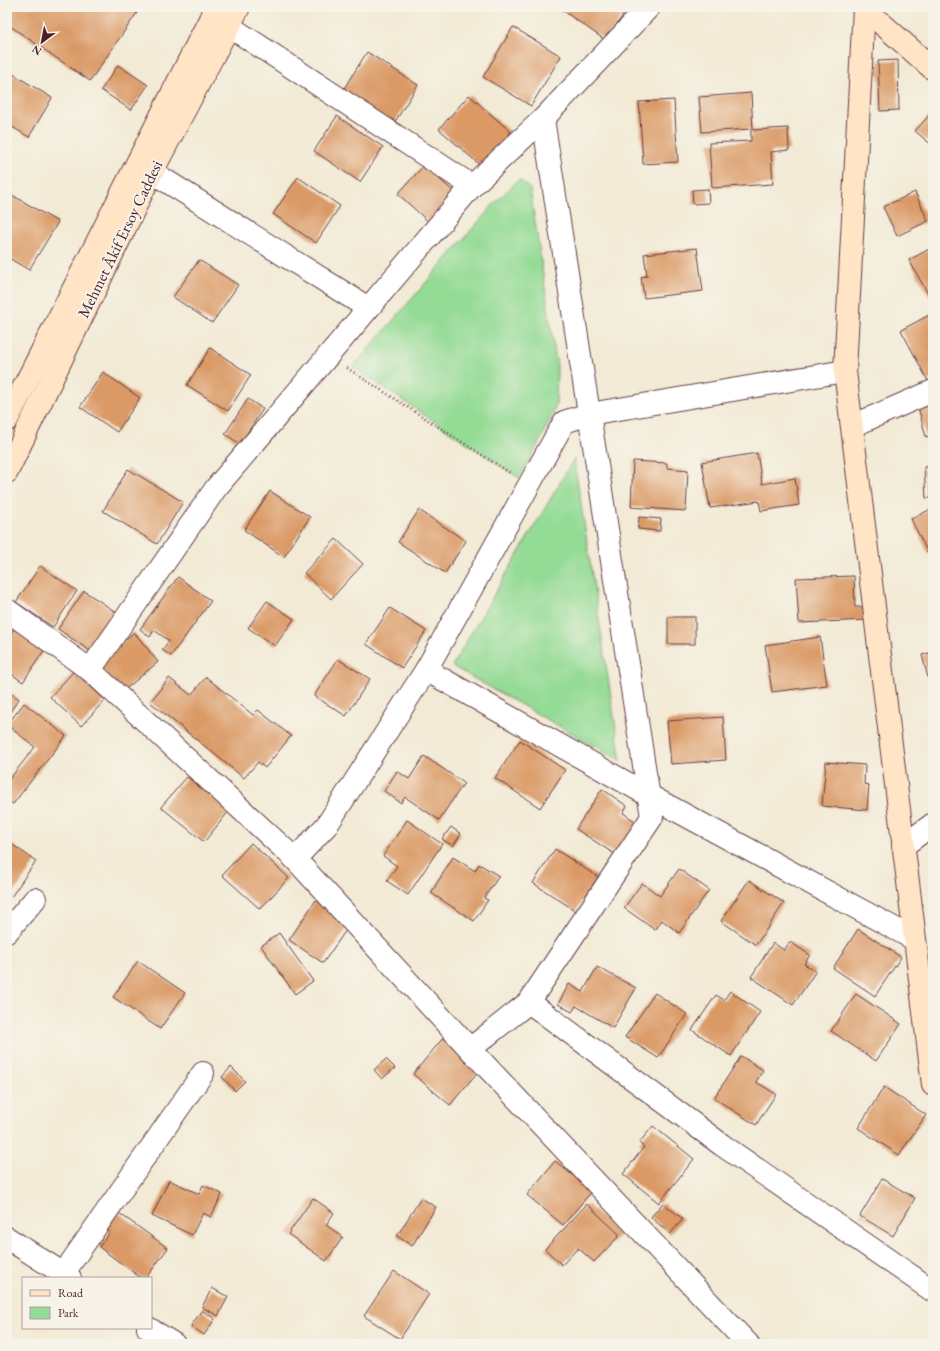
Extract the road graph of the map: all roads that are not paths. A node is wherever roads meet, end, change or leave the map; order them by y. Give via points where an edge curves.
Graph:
1 (216, 7) edge
2 (238, 7) edge
3 (649, 7) edge
4 (864, 7) edge
5 (228, 26) junction
6 (933, 69) edge
7 (543, 119) junction
8 (152, 172) junction
9 (472, 186) junction
10 (368, 308) junction
11 (845, 371) junction
12 (933, 392) edge
13 (589, 414) junction
14 (7, 420) edge
15 (852, 426) junction
16 (7, 472) edge
17 (7, 610) edge
18 (90, 670) junction
19 (426, 670) junction
20 (648, 795) junction
21 (933, 824) edge
22 (903, 846) junction
23 (295, 859) junction
24 (36, 899) dead end
25 (7, 932) edge
26 (914, 939) junction
27 (529, 1002) junction
28 (470, 1049) junction
29 (202, 1073) dead end
30 (933, 1085) edge
31 (7, 1238) edge
32 (66, 1276) edge
33 (933, 1291) edge
34 (150, 1329) edge
35 (174, 1344) edge
36 (748, 1344) edge

1 - 14 street, Mehmet Âkif Ersoy Caddesi
2 - 5 street, Mehmet Âkif Ersoy Caddesi
3 - 7 street
4 - 6 street
4 - 11 street
5 - 8 street, Mehmet Âkif Ersoy Caddesi
5 - 9 street
7 - 9 street
7 - 13 street
8 - 10 street
8 - 16 street, Mehmet Âkif Ersoy Caddesi
9 - 10 street
10 - 18 street via 216,488
11 - 13 street
11 - 15 street
12 - 15 street
13 - 19 street via 564,422
13 - 20 street
15 - 22 street
17 - 18 street
18 - 23 street
19 - 20 street
19 - 23 street via 327,825
20 - 26 street
20 - 27 street via 652,817
21 - 22 street
22 - 26 street
23 - 28 street
24 - 25 street
26 - 30 street
27 - 28 street
27 - 33 street via 722,1145
28 - 36 street
29 - 32 street
31 - 32 street
34 - 35 street

